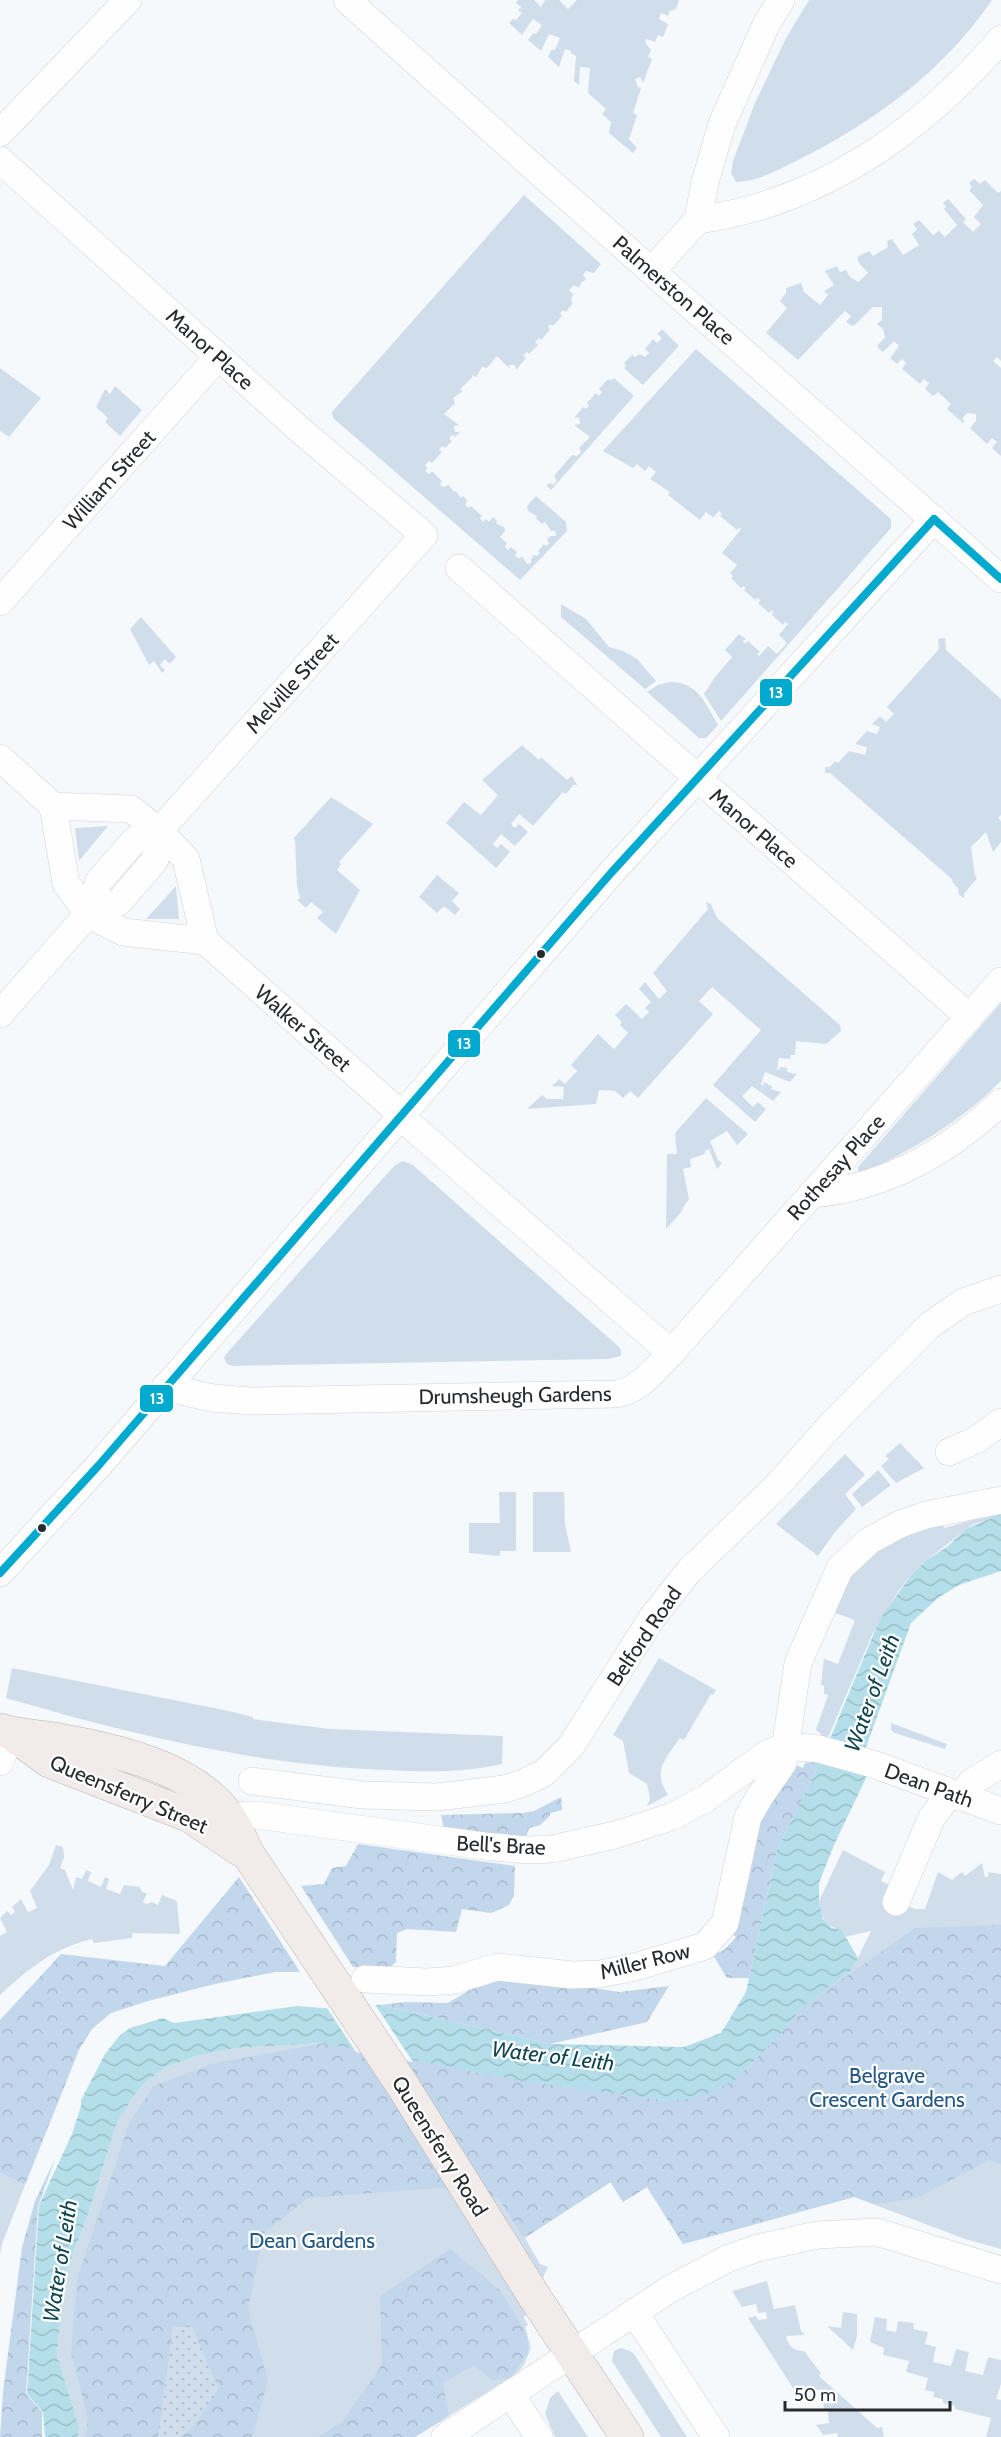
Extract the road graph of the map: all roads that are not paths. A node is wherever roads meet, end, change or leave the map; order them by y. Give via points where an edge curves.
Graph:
1 (347, 0) edge
2 (781, 0) edge
3 (121, 5) edge
4 (1001, 39) edge
5 (0, 134) edge
6 (0, 160) edge
7 (698, 220) junction
8 (652, 270) junction
9 (218, 357) junction
10 (934, 519) junction
11 (424, 535) joint
12 (459, 568) dead end
13 (1001, 579) edge
14 (0, 602) edge
15 (0, 758) edge
16 (698, 778) junction
17 (54, 806) junction
18 (159, 831) junction
19 (88, 914) junction
20 (205, 941) junction
21 (1001, 981) edge
22 (0, 1014) edge
23 (969, 1017) junction
24 (1001, 1102) edge
25 (400, 1115) junction
26 (812, 1194) junction
27 (1001, 1289) edge
28 (671, 1353) junction
29 (165, 1387) junction
30 (1001, 1422) edge
31 (949, 1452) dead end
32 (1001, 1500) edge
33 (0, 1573) edge
34 (4, 1742) edge
35 (798, 1747) junction
36 (1001, 1764) edge
37 (252, 1781) dead end
38 (955, 1795) junction
39 (1001, 1810) edge
40 (230, 1820) junction
41 (250, 1857) junction
42 (896, 1902) dead end
43 (365, 1979) dead end
44 (1001, 2270) edge
45 (634, 2312) junction
46 (572, 2354) junction
47 (511, 2395) junction
48 (445, 2437) edge
49 (539, 2437) edge
50 (627, 2437) edge
51 (716, 2437) edge

1 - 8 street, Palmerston Place
2 - 7 street via 722,124
3 - 5 street
4 - 7 street via 932,109 866,158 832,178 771,203
6 - 9 street, Manor Place
7 - 8 street
8 - 10 street, Palmerston Place
9 - 11 street, Manor Place
9 - 14 street, William Street
10 - 13 street, Palmerston Place
10 - 16 street
11 - 18 street, Melville Street
12 - 16 street, Manor Place
15 - 17 street
16 - 23 street, Manor Place
16 - 25 street
17 - 18 street via 131,809
17 - 19 street via 66,883
18 - 19 street, Melville Street via 136,839 103,876
18 - 20 street via 186,859
19 - 20 street via 123,932
19 - 22 street, Melville Street
20 - 25 street, Walker Street
21 - 23 street, Rothesay Place
23 - 26 street, Rothesay Place
24 - 26 street via 955,1140 900,1172 862,1186
25 - 28 street
25 - 29 street
26 - 28 street, Rothesay Place
27 - 37 street, Belford Road via 963,1302 929,1326 777,1486 689,1570 652,1618 571,1746 544,1773 504,1789 437,1797 363,1795
28 - 29 street, Drumsheugh Gardens via 639,1385 616,1394 251,1401 212,1398
29 - 33 street
30 - 31 street via 976,1440
32 - 35 street, Miller Row via 926,1515 881,1533 840,1568 800,1656 794,1680
34 - 40 main road, Queensferry Street via 54,1739 140,1759 193,1784
34 - 41 main road, Queensferry Street via 190,1816
35 - 38 street, Dean Path via 876,1765
35 - 40 street, Bell's Brae via 768,1753 705,1799 671,1817 552,1849 508,1849 257,1815
35 - 43 street, Miller Row via 748,1817 725,1923 705,1946 600,1974 497,1967 455,1980
36 - 38 street
38 - 39 street, Dean Path
38 - 42 street via 927,1828
40 - 41 main road, Queensferry Street
41 - 46 main road, Queensferry Road via 401,2084
44 - 45 street via 877,2232 818,2235 729,2258
45 - 46 street
45 - 51 street
46 - 47 street
46 - 50 main road, Queensferry Road
47 - 48 street
47 - 49 street

